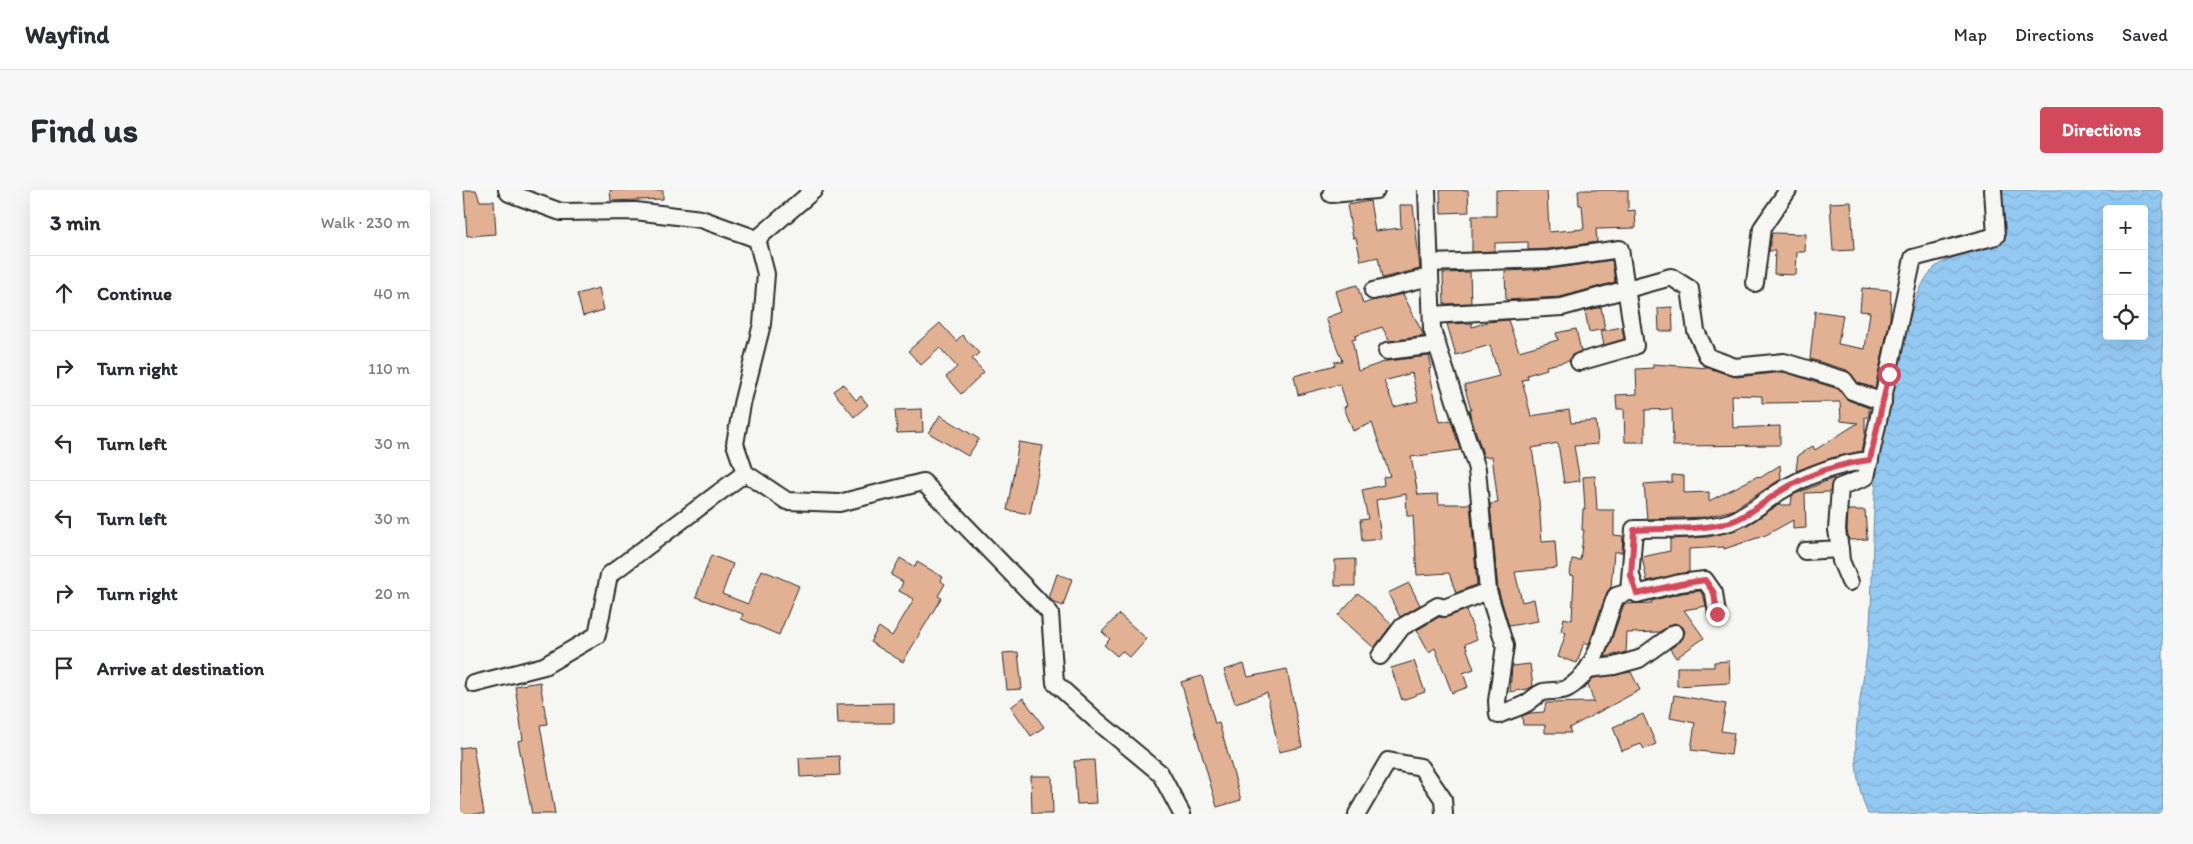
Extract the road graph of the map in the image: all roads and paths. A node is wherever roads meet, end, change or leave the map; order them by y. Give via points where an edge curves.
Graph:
1 (507, 190) edge
2 (814, 190) edge
3 (1376, 190) edge
4 (1427, 190) edge
5 (1788, 190) edge
6 (1993, 190) edge
7 (1331, 194) dead end
8 (757, 239) junction
9 (1430, 270) junction
10 (1755, 283) dead end
11 (1626, 288) junction
12 (1373, 291) dead end
13 (1432, 315) junction
14 (1437, 345) junction
15 (1387, 351) dead end
16 (1580, 362) dead end
17 (1883, 402) junction
18 (1870, 460) junction
19 (745, 473) junction
20 (1840, 549) junction
21 (1805, 551) dead end
22 (1631, 576) junction
23 (1850, 582) dead end
24 (1488, 591) junction
25 (1717, 614) dead end
26 (1675, 633) dead end
27 (1380, 656) dead end
28 (1588, 669) junction
29 (474, 684) dead end
30 (1444, 806) edge
31 (1182, 814) edge
32 (1357, 814) edge
33 (1458, 814) edge

1 - 8 street via 561,212 635,211 701,219
2 - 8 street
3 - 7 street
4 - 9 street
5 - 10 street via 1762,228
6 - 17 street via 1996,236 1913,258
8 - 19 street via 766,274 762,324 735,444
9 - 11 street via 1620,249
9 - 12 street
9 - 13 street
11 - 13 street via 1562,307
11 - 16 street via 1635,346
11 - 17 street via 1671,277 1690,289 1696,331 1708,357 1735,367 1784,362 1844,380 1852,391
13 - 14 street
14 - 15 street
14 - 24 street via 1477,469
17 - 18 street
18 - 20 street via 1866,477 1840,487 1837,530
18 - 22 street via 1843,463 1822,470 1732,522 1634,530
19 - 29 street via 609,575 597,635 544,666
19 - 31 street via 787,501 839,503 923,482 1050,613 1055,683 1160,773
20 - 21 street
20 - 23 street via 1841,561
22 - 25 street via 1637,594 1705,580 1714,593
22 - 28 street via 1629,592 1616,596 1608,613 1600,644
24 - 27 street via 1444,608 1438,606 1402,627
24 - 28 street via 1505,646 1498,715 1526,704 1542,692 1564,690
26 - 28 street via 1639,659
30 - 32 street via 1421,767 1388,761
30 - 33 street

